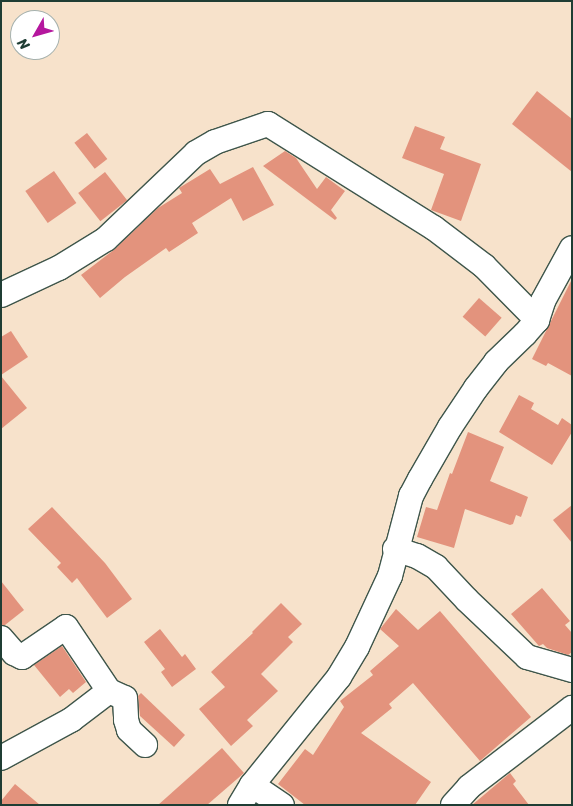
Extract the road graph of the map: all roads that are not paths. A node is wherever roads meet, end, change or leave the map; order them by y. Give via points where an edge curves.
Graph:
1 (572, 248) edge
2 (1, 294) edge
3 (536, 320) junction
4 (395, 549) junction
5 (1, 638) edge
6 (572, 670) edge
7 (110, 691) junction
8 (572, 708) edge
9 (146, 745) dead end
10 (1, 758) edge
11 (246, 795) edge
12 (282, 805) edge
13 (453, 805) edge

1 - 3 street
2 - 3 street via 59,268 106,239 196,153 215,142 268,124 434,228 484,266
3 - 4 street via 496,362 450,427 411,496
4 - 6 street via 436,567 527,657
4 - 11 street via 390,576 357,647 339,677
5 - 7 street via 22,657 66,627
7 - 9 street via 125,698 129,730
7 - 10 street via 71,720
8 - 13 street via 469,787
11 - 12 street

